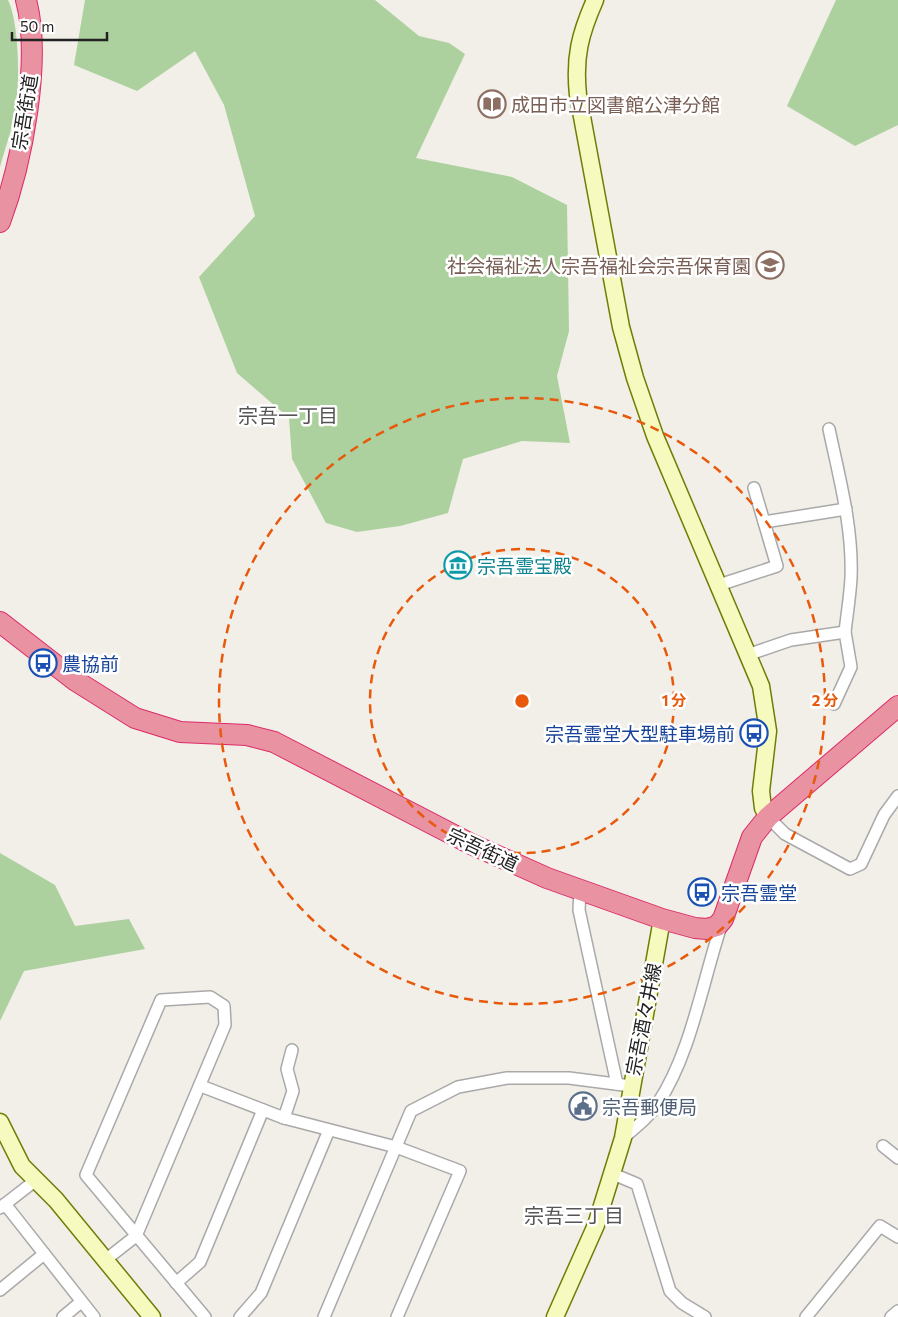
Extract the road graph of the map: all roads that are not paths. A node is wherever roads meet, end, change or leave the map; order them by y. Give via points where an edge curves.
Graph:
1 (26, 0) edge
2 (595, 0) edge
3 (0, 222) edge
4 (829, 428) dead end
5 (754, 488) dead end
6 (846, 508) junction
7 (764, 522) junction
8 (720, 584) junction
9 (0, 622) edge
10 (845, 632) junction
11 (750, 654) junction
12 (834, 704) dead end
13 (898, 706) edge
14 (898, 796) edge
15 (768, 818) junction
16 (580, 890) junction
17 (662, 919) junction
18 (723, 919) junction
19 (292, 1050) dead end
20 (624, 1085) junction
21 (201, 1086) junction
22 (263, 1110) junction
23 (284, 1118) junction
24 (0, 1122) edge
25 (329, 1130) junction
26 (623, 1138) junction
27 (883, 1146) dead end
28 (396, 1147) junction
29 (898, 1158) edge
30 (613, 1174) junction
31 (36, 1180) junction
32 (2, 1206) edge
33 (136, 1236) junction
34 (898, 1237) edge
35 (44, 1254) junction
36 (104, 1261) junction
37 (176, 1283) junction
38 (0, 1290) edge
39 (81, 1302) junction
40 (898, 1311) edge
41 (63, 1317) edge
42 (94, 1317) edge
43 (152, 1317) edge
44 (205, 1317) edge
45 (240, 1317) edge
46 (324, 1317) edge
47 (397, 1317) edge
48 (555, 1317) edge
49 (705, 1317) edge
50 (806, 1317) edge
51 (891, 1317) edge

1 - 3 highway, 宗吾街道 via 33,42 31,77 17,159
2 - 8 street via 582,31 576,55 576,73 621,328 655,436
4 - 6 street
5 - 7 street
6 - 7 street
6 - 10 street via 851,577
7 - 8 street via 777,566
8 - 11 street
9 - 16 highway, 宗吾街道 via 76,681 135,718 180,732 247,735 274,742 471,844
10 - 11 street via 791,640
10 - 12 street via 851,667
11 - 15 street via 762,686 766,712 768,731 761,791
13 - 15 highway
14 - 15 street via 884,815 861,864 850,869 785,834
15 - 18 highway via 752,838
16 - 17 highway, 宗吾街道
16 - 20 street via 579,910
17 - 18 highway, 宗吾街道 via 707,929 717,926
17 - 20 street, 宗吾酒々井線
18 - 26 street via 682,1057 659,1102 644,1121
19 - 23 street via 287,1069 293,1091
20 - 26 street, 宗吾酒々井線
20 - 28 street via 569,1078 507,1078 458,1087 411,1111
21 - 22 street
21 - 33 street
21 - 33 street via 225,1025 224,1006 210,997 161,1000 86,1175
22 - 23 street
22 - 37 street via 200,1262
23 - 25 street
24 - 31 street via 22,1166
25 - 28 street
25 - 45 street via 261,1292
26 - 30 street, 宗吾酒々井線
27 - 29 street
28 - 46 street
28 - 47 street via 460,1172
30 - 48 street, 宗吾酒々井線 via 596,1225
30 - 49 street via 637,1184 670,1291
31 - 32 street
31 - 36 street
32 - 35 street
33 - 36 street
33 - 37 street
34 - 50 street via 880,1226
35 - 38 street
35 - 39 street
36 - 43 street
37 - 44 street
39 - 41 street
39 - 42 street
40 - 51 street

